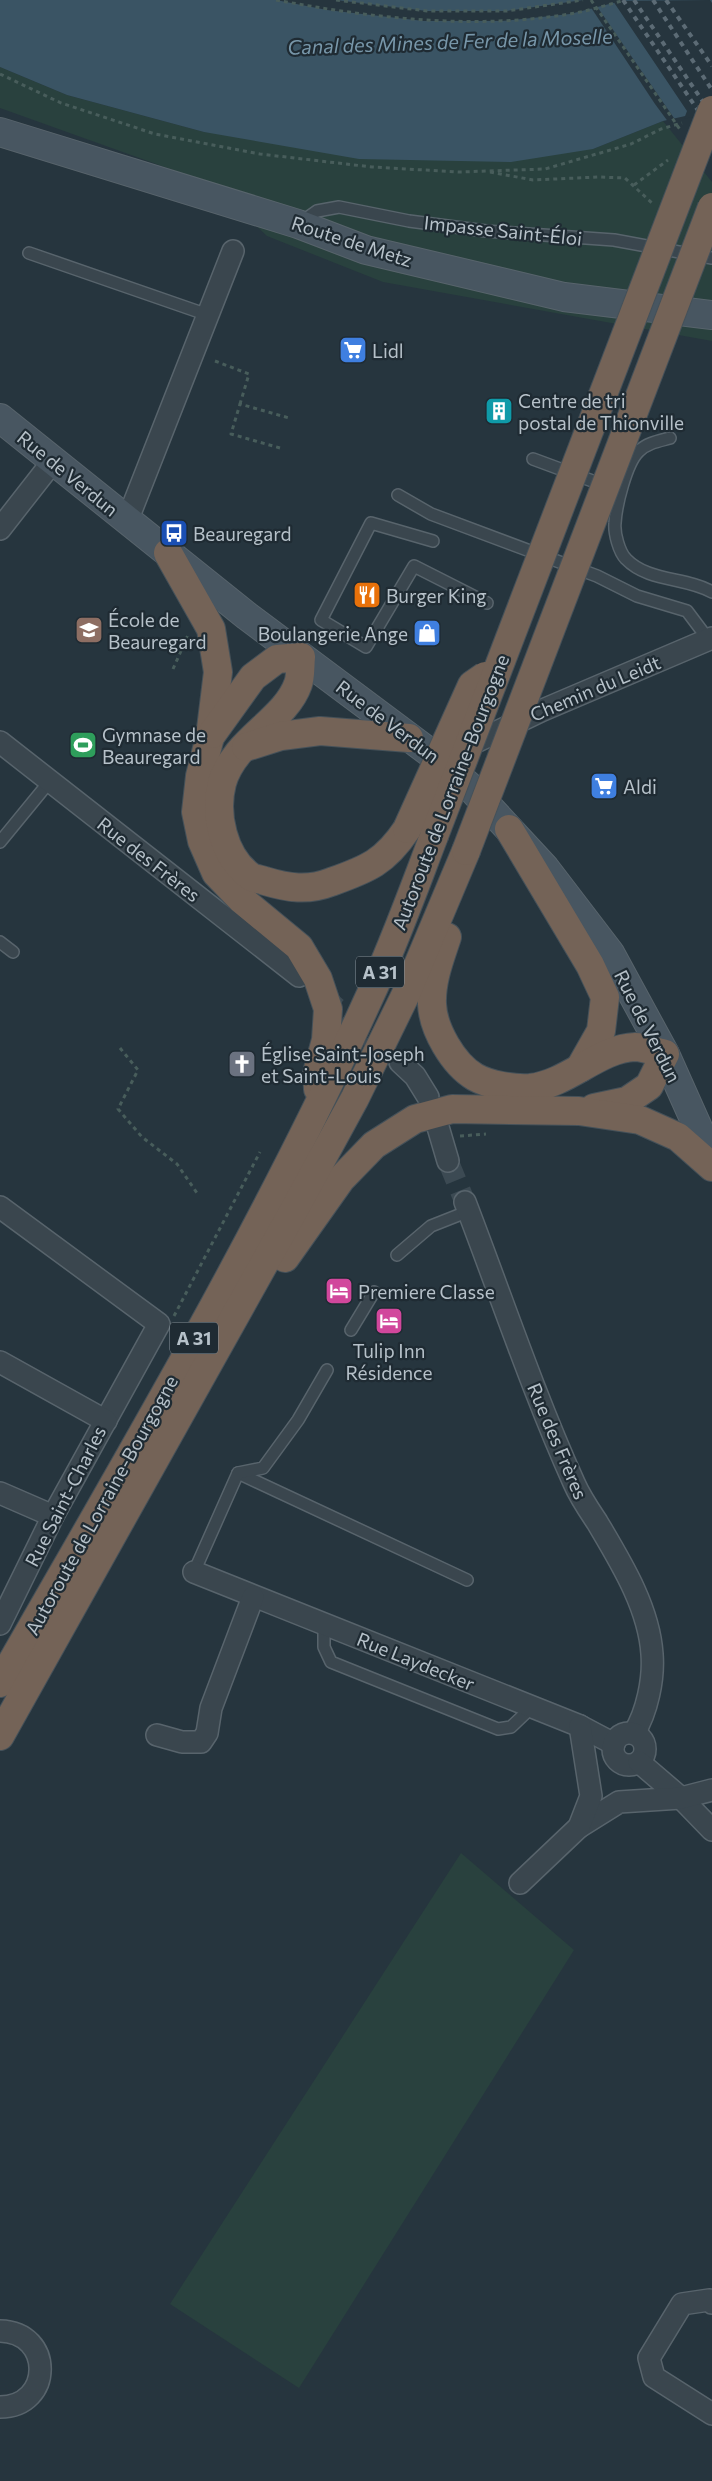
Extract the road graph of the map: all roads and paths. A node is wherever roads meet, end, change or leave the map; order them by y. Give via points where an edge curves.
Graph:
1 (276, 0) edge
2 (336, 0) edge
3 (583, 0) edge
4 (592, 0) edge
5 (625, 0) edge
6 (0, 74) edge
7 (712, 110) edge
8 (686, 122) dead end
9 (0, 132) edge
10 (684, 136) dead end
11 (674, 156) dead end
12 (485, 171) junction
13 (634, 185) junction
14 (712, 207) edge
15 (658, 209) dead end
16 (298, 224) junction
17 (233, 251) dead end
18 (28, 253) dead end
19 (712, 258) edge
20 (208, 315) junction
21 (712, 315) edge
22 (214, 361) dead end
23 (240, 404) junction
24 (0, 418) edge
25 (289, 418) dead end
26 (670, 438) dead end
27 (280, 448) dead end
28 (533, 459) dead end
29 (54, 460) junction
30 (621, 491) junction
31 (398, 495) dead end
32 (127, 521) junction
33 (0, 529) edge
34 (433, 541) dead end
35 (168, 554) junction
36 (712, 592) edge
37 (486, 603) dead end
38 (199, 606) junction
39 (709, 639) edge
40 (301, 658) junction
41 (499, 666) junction
42 (173, 669) dead end
43 (210, 737) junction
44 (410, 738) junction
45 (0, 742) edge
46 (242, 748) junction
47 (450, 770) junction
48 (50, 781) junction
49 (509, 829) junction
50 (0, 842) edge
51 (466, 851) junction
52 (0, 942) edge
53 (13, 952) dead end
54 (299, 976) dead end
55 (120, 1048) dead end
56 (665, 1054) junction
57 (400, 1062) tunnel mouth
58 (580, 1068) junction
59 (428, 1098) dead end
60 (318, 1106) junction
61 (579, 1111) junction
62 (438, 1127) dead end
63 (260, 1152) dead end
64 (712, 1159) edge
65 (448, 1161) tunnel mouth
66 (712, 1168) edge
67 (197, 1193) dead end
68 (0, 1206) edge
69 (467, 1206) joint
70 (397, 1255) dead end
71 (374, 1292) dead end
72 (159, 1324) junction
73 (351, 1330) dead end
74 (0, 1362) edge
75 (327, 1370) dead end
76 (205, 1371) junction
77 (106, 1421) junction
78 (238, 1473) junction
79 (0, 1493) edge
80 (53, 1516) junction
81 (194, 1572) joint
82 (467, 1580) dead end
83 (253, 1597) junction
84 (0, 1624) edge
85 (324, 1625) junction
86 (0, 1683) edge
87 (532, 1707) junction
88 (580, 1726) junction
89 (634, 1734) junction
90 (157, 1735) dead end
91 (0, 1736) edge
92 (614, 1744) junction
93 (639, 1762) junction
94 (712, 1790) edge
95 (681, 1798) junction
96 (579, 1828) junction
97 (712, 1830) edge
98 (520, 1883) dead end
99 (712, 2303) edge
100 (0, 2331) edge
101 (0, 2406) edge
102 (712, 2414) edge

1 - 5 path via 328,10 424,21 502,21 570,14
2 - 3 path via 427,11 507,10
4 - 10 path, bridge
6 - 12 path via 61,103 155,134 260,154 372,167
7 - 41 highway, Autoroute de Lorraine-Bourgogne / A 31, bridge
8 - 12 path via 661,129 631,144 545,169
9 - 16 main road, Route de Metz
11 - 13 path
12 - 13 path via 533,180 616,177
13 - 15 path
14 - 51 highway, Autoroute de Lorraine-Bourgogne / A 31, bridge
16 - 19 lane, Impasse Saint-Éloi via 317,210 339,207 409,221 486,231 614,240
16 - 21 main road, Route de Metz via 366,250 564,297
17 - 20 street
18 - 20 lane
20 - 32 street
22 - 23 path via 249,374
23 - 25 path
23 - 27 path via 232,434
24 - 29 main road, Rue de Verdun
26 - 30 lane via 651,443 638,452
28 - 30 lane
29 - 32 main road, Rue de Verdun
29 - 33 street
30 - 36 lane via 614,524 626,559 646,572
31 - 39 lane via 431,514 597,576 637,596 687,611
32 - 35 main road, Rue de Verdun
34 - 37 lane via 371,524 321,620 366,647 414,566
35 - 38 highway
35 - 40 main road, Rue de Verdun
38 - 42 path
38 - 43 highway via 211,629 218,672
39 - 47 street, Chemin du Leidt via 478,739
40 - 43 highway via 277,659 253,676
40 - 44 main road, Rue de Verdun
40 - 46 highway via 298,684 282,707
41 - 46 highway, bridge via 472,685 407,829 397,843 370,868 321,886 286,888 251,876 230,851 218,819 222,784 231,762
41 - 60 highway, Autoroute de Lorraine-Bourgogne / A 31, bridge via 369,998
43 - 60 highway via 200,776 196,812 212,865 242,900 298,948 318,979 328,1009 326,1040 317,1072
44 - 46 highway via 320,731 281,736
44 - 47 main road, Rue de Verdun
45 - 48 street, Rue des Frères
47 - 49 main road, Rue de Verdun
48 - 50 lane
48 - 54 street, Rue des Frères
49 - 56 main road, Rue de Verdun via 545,868 610,953
49 - 58 highway via 590,965 605,997 601,1031
51 - 58 highway via 453,921 437,967 432,1004 437,1027 448,1050 474,1076 502,1086 530,1088 557,1081
51 - 76 highway, Autoroute de Lorraine-Bourgogne / A 31 via 405,996 355,1098
52 - 53 lane
55 - 67 path via 138,1070 118,1109 142,1137 177,1164
56 - 58 highway via 636,1047 612,1053
56 - 61 highway via 649,1086 627,1101
56 - 64 main road, Rue de Verdun
57 - 59 street via 415,1076
60 - 86 highway, Autoroute de Lorraine-Bourgogne / A 31 via 182,1362
61 - 66 highway via 640,1120 678,1137
61 - 76 highway via 452,1109 415,1119 374,1145 341,1180
62 - 65 street
63 - 72 path via 173,1317
68 - 72 street
69 - 70 lane via 430,1226
69 - 89 street, Rue des Frères via 574,1486 612,1547 642,1609 652,1653 642,1720
71 - 73 lane
72 - 77 street
74 - 77 street, Rue Saint-Charles
75 - 78 lane via 298,1420 263,1468
76 - 91 highway, Autoroute de Lorraine-Bourgogne / A 31
77 - 80 street, Rue Saint-Charles
78 - 81 lane
78 - 82 lane
79 - 80 street
80 - 84 street, Rue Saint-Charles
81 - 83 street, Rue Laydecker
83 - 85 street, Rue Laydecker
83 - 90 street via 212,1708 207,1733 201,1742 191,1744
85 - 87 street, Rue Laydecker
85 - 87 lane via 324,1647 331,1662 498,1729 511,1727
87 - 88 street, Rue Laydecker
88 - 92 street, Rue Laydecker
88 - 96 street via 590,1796
89 - 92 street via 624,1734
89 - 93 street via 645,1744 645,1754
92 - 93 street via 614,1754 620,1762 629,1765
93 - 95 street
94 - 95 street
95 - 96 street via 619,1802
95 - 97 street
96 - 98 street
99 - 102 street via 709,2300 682,2304 649,2358 654,2377
100 - 101 street via 14,2332 34,2346 41,2371 31,2394 21,2402

